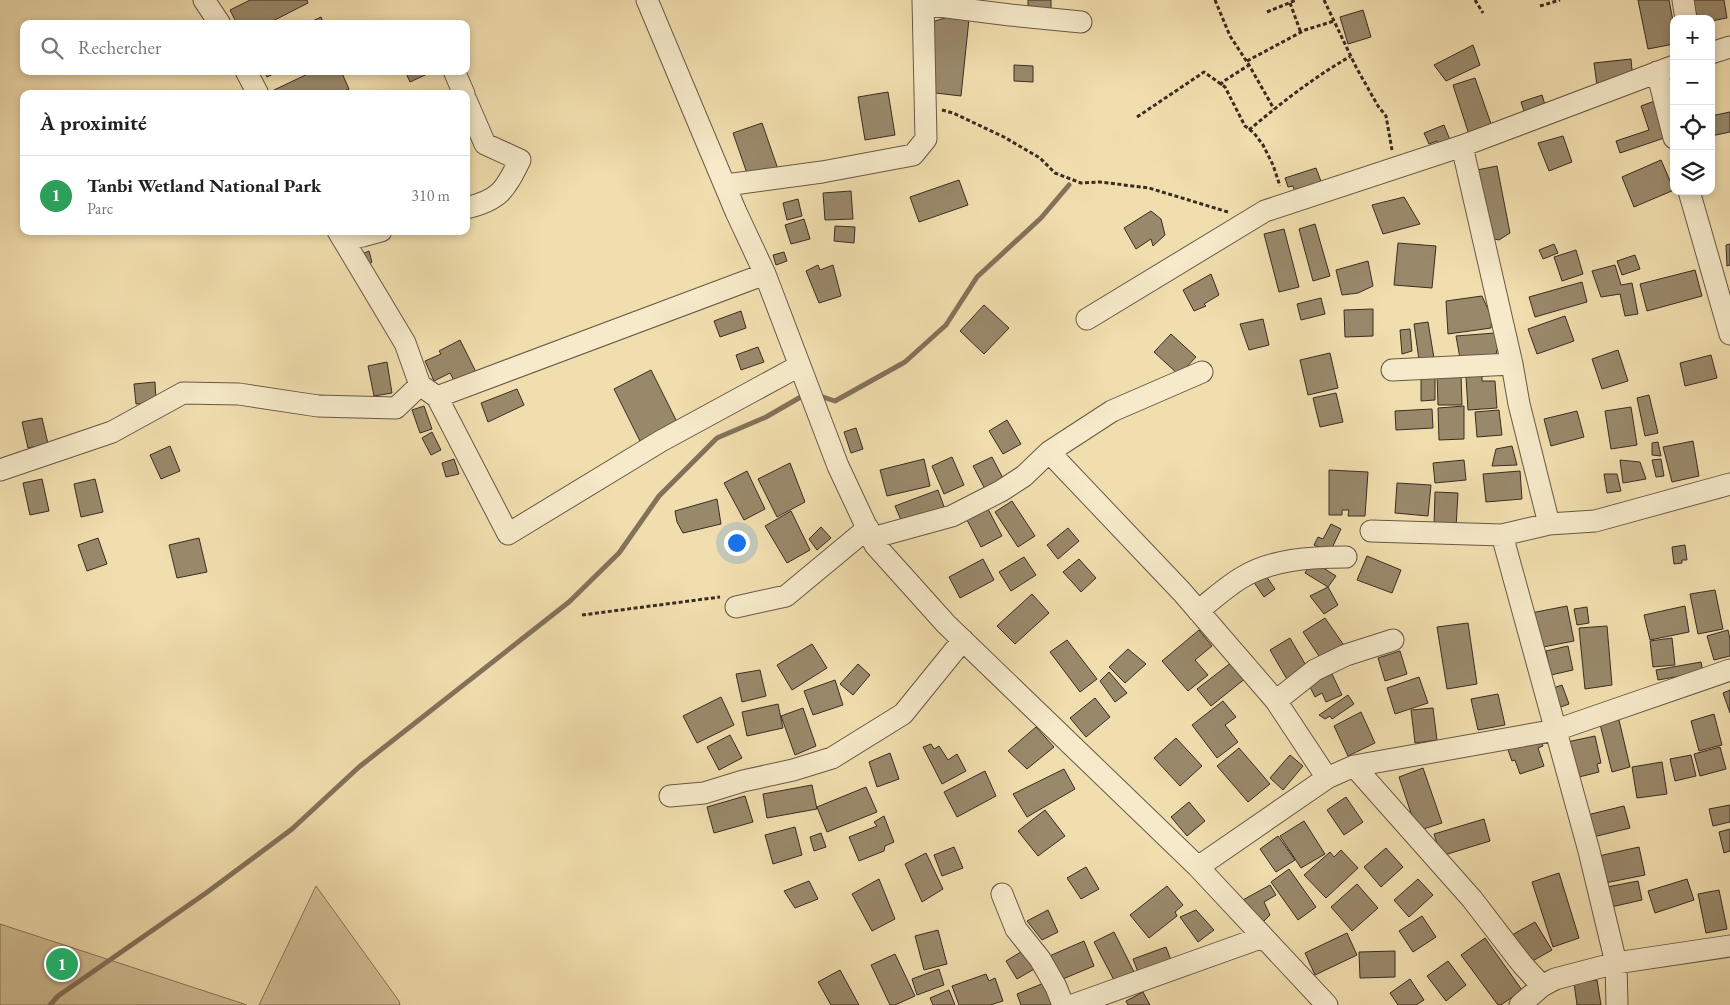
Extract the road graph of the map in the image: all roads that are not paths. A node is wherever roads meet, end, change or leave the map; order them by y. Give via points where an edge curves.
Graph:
1 (204, 0) edge
2 (647, 0) edge
3 (1683, 0) edge
4 (923, 2) edge
5 (1685, 15) edge
6 (217, 20) edge
7 (1081, 22) dead end
8 (1730, 47) edge
9 (1715, 52) edge
10 (1665, 69) edge
11 (248, 75) edge
12 (456, 75) edge
13 (256, 90) edge
14 (462, 90) edge
15 (1670, 107) edge
16 (470, 109) edge
17 (1462, 146) junction
18 (726, 185) junction
19 (1690, 195) edge
20 (470, 207) edge
21 (341, 235) edge
22 (367, 235) edge
23 (764, 274) junction
24 (1086, 319) dead end
25 (1729, 330) edge
26 (1512, 364) junction
27 (799, 366) junction
28 (1392, 370) dead end
29 (1202, 372) dead end
30 (429, 391) junction
31 (1049, 452) junction
32 (0, 470) edge
33 (1730, 484) edge
34 (1550, 524) junction
35 (1371, 531) dead end
36 (870, 533) junction
37 (1502, 535) junction
38 (1346, 557) dead end
39 (736, 607) road end
40 (1198, 611) junction
41 (963, 640) junction
42 (1393, 640) dead end
43 (1730, 670) edge
44 (1276, 701) junction
45 (1556, 730) junction
46 (1354, 766) junction
47 (1327, 778) junction
48 (670, 796) dead end
49 (1198, 867) junction
50 (1002, 894) dead end
51 (1263, 937) junction
52 (1730, 946) edge
53 (1616, 963) junction
54 (1542, 986) junction
55 (1073, 1005) edge
56 (1327, 1005) edge
57 (1520, 1005) edge
58 (1617, 1005) edge

1 - 6 street
2 - 18 street
3 - 5 street
4 - 7 street
4 - 18 street via 926,138 913,155
8 - 9 street
10 - 15 street
10 - 17 street
11 - 13 street
12 - 14 street
16 - 20 street via 485,144 520,160 498,195
17 - 24 street via 1265,210
17 - 26 street
18 - 23 street
19 - 25 street
21 - 22 street
21 - 30 street via 405,343
23 - 27 street
23 - 30 street
26 - 28 street
26 - 34 street
27 - 30 street via 662,441 508,534
27 - 36 street via 838,466
29 - 31 street via 1112,411
30 - 32 street via 396,408 318,406 240,394 183,393 112,432
31 - 36 street via 1024,476 952,516
31 - 40 street
33 - 34 street via 1595,521
34 - 37 street
35 - 37 street
36 - 39 street via 786,596
36 - 41 street via 875,545
37 - 45 street
38 - 40 street via 1269,565 1241,578
40 - 44 street
41 - 48 street via 903,714 832,758 704,793
41 - 49 street
42 - 44 street via 1346,655 1316,670
43 - 45 street
44 - 47 street
45 - 46 street
45 - 53 street
46 - 47 street
46 - 54 street via 1472,899
47 - 49 street
49 - 51 street
50 - 55 street via 1016,929 1040,959 1056,987
51 - 55 street
51 - 56 street
52 - 53 street
53 - 54 street via 1555,979
53 - 58 street
54 - 57 street

